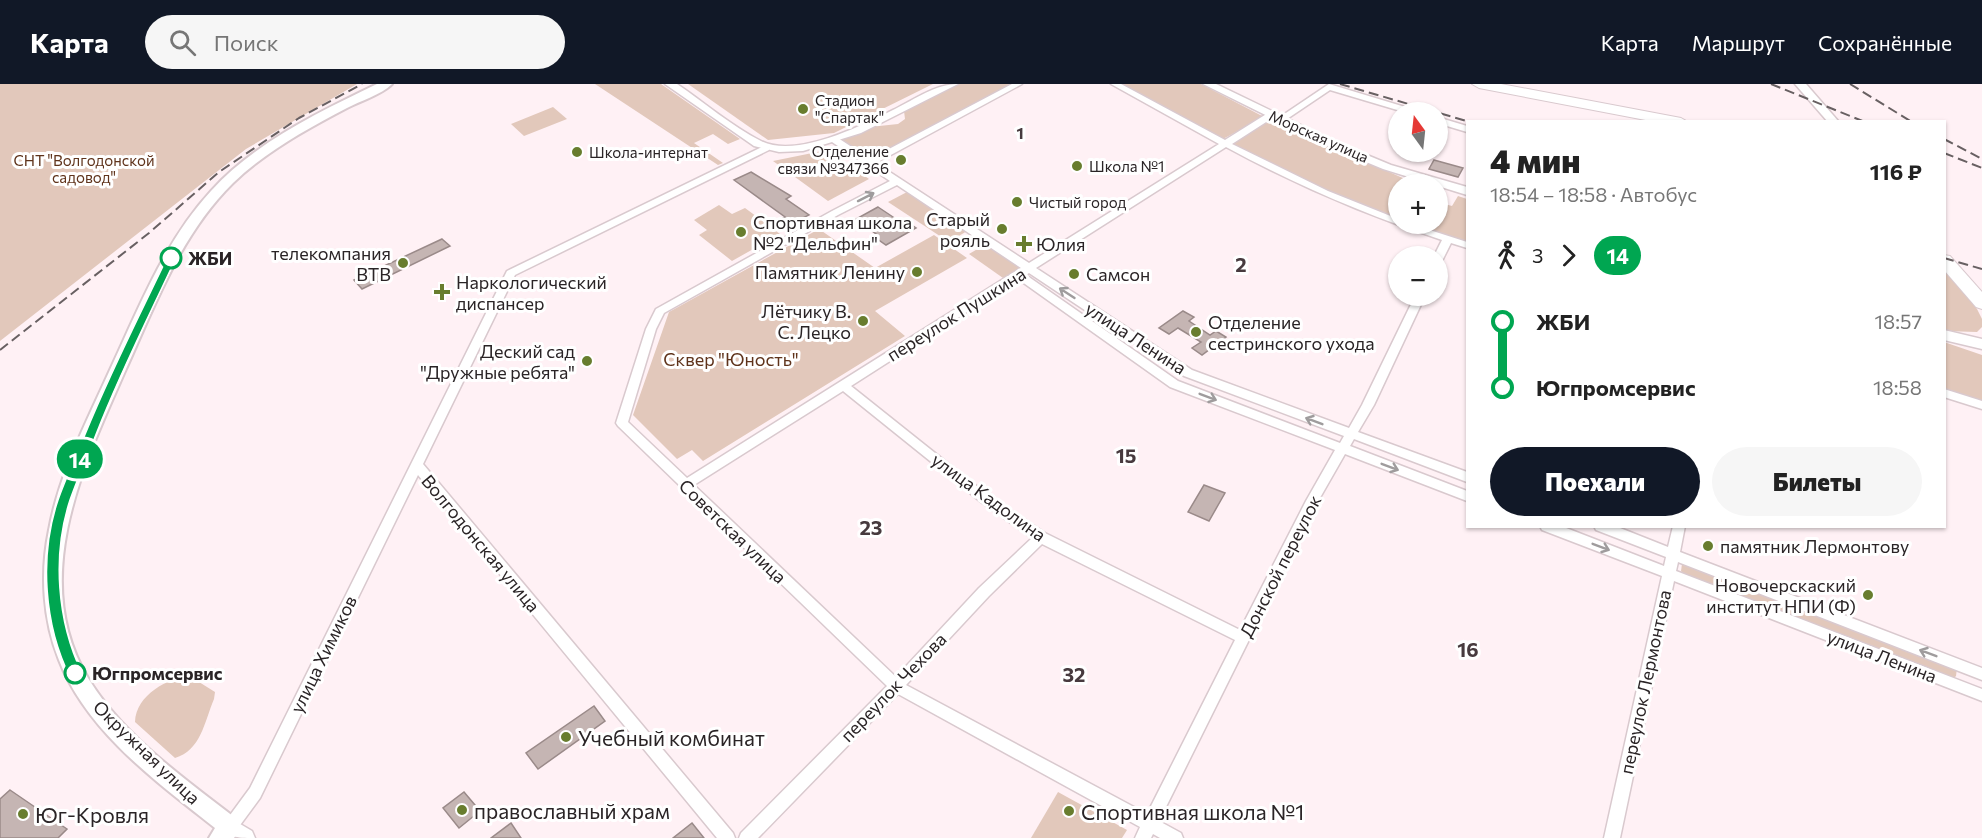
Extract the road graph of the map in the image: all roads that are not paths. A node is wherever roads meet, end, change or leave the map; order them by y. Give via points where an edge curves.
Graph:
1 (386, 84) edge
2 (670, 84) edge
3 (952, 84) edge
4 (1018, 84) edge
5 (1115, 84) edge
6 (1208, 84) edge
7 (1479, 84) edge
8 (1800, 84) edge
9 (1388, 105) edge
10 (1276, 117) junction
11 (1671, 120) edge
12 (1832, 120) edge
13 (1448, 123) edge
14 (1466, 129) edge
15 (835, 140) junction
16 (1225, 143) junction
17 (766, 148) junction
18 (868, 163) junction
19 (897, 181) junction
20 (1466, 192) edge
21 (1388, 218) edge
22 (1433, 234) edge
23 (1448, 239) junction
24 (1466, 245) edge
25 (1946, 245) edge
26 (1444, 246) edge
27 (1946, 262) edge
28 (1024, 271) junction
29 (1982, 285) edge
30 (1982, 303) edge
31 (1415, 306) edge
32 (1946, 335) edge
33 (1982, 344) edge
34 (844, 386) junction
35 (1946, 394) edge
36 (1982, 405) edge
37 (1350, 434) junction
38 (1342, 448) junction
39 (416, 464) junction
40 (1466, 477) edge
41 (686, 485) junction
42 (1466, 496) edge
43 (1551, 528) edge
44 (1605, 528) edge
45 (1679, 528) edge
46 (1041, 537) junction
47 (1673, 554) junction
48 (1668, 573) junction
49 (1244, 638) junction
50 (1976, 672) edge
51 (896, 686) junction
52 (1976, 693) edge
53 (1150, 824) junction
54 (232, 834) edge
55 (727, 838) edge
56 (747, 838) edge
57 (1143, 838) edge
58 (1175, 838) edge
59 (1612, 838) edge

1 - 54 main road, Окружная улица via 264,154 216,192 178,243 102,406 64,501 57,533 53,579 57,619 70,663 84,691 104,716
2 - 17 street
3 - 15 street
4 - 18 street
5 - 16 street
6 - 10 street, Морская улица
7 - 11 main road
8 - 12 street
9 - 10 street, переулок Пушкина via 1329,87
10 - 16 street, переулок Пушкина
10 - 20 street, Морская улица via 1388,166
13 - 14 street
15 - 17 street via 801,147
15 - 18 street, улица Ленина
16 - 21 street
16 - 28 street, переулок Пушкина
17 - 39 street, Волгодонская улица via 511,273
18 - 19 street, улица Ленина
19 - 28 street, улица Ленина
41 -> 19 street, Советская улица via 622,423 660,311
22 - 23 street
23 - 24 street
23 - 26 street
25 - 29 main road
27 - 30 main road
28 - 34 street, переулок Пушкина
37 -> 28 street, улица Ленина via 1188,373
28 -> 38 street, улица Ленина via 1174,384
31 - 37 street, Донской переулок
32 - 33 street
34 - 41 street, переулок Пушкина
34 - 46 street, улица Кадолина via 985,499
35 - 36 street
37 - 38 street, Донской переулок
37 - 40 street, улица Ленина
38 -> 42 street, улица Ленина
38 - 49 street, Донской переулок
39 - 54 street, улица Химиков
39 - 55 street, Волгодонская улица
41 - 51 street, Советская улица
43 -> 48 street, улица Ленина
44 - 47 street, улица Ленина
45 - 47 street, переулок Лермонтова
46 - 49 street, улица Кадолина
46 - 51 street, переулок Чехова
47 - 48 street, переулок Лермонтова
50 -> 47 street, улица Ленина
48 - 52 street, улица Ленина
48 - 59 street, переулок Лермонтова
49 - 53 street, Донской переулок
50 - 52 street via 1962,677
51 - 53 street, Советская улица
51 - 56 street, переулок Чехова
53 - 57 street, Донской переулок
53 - 58 street, Советская улица

